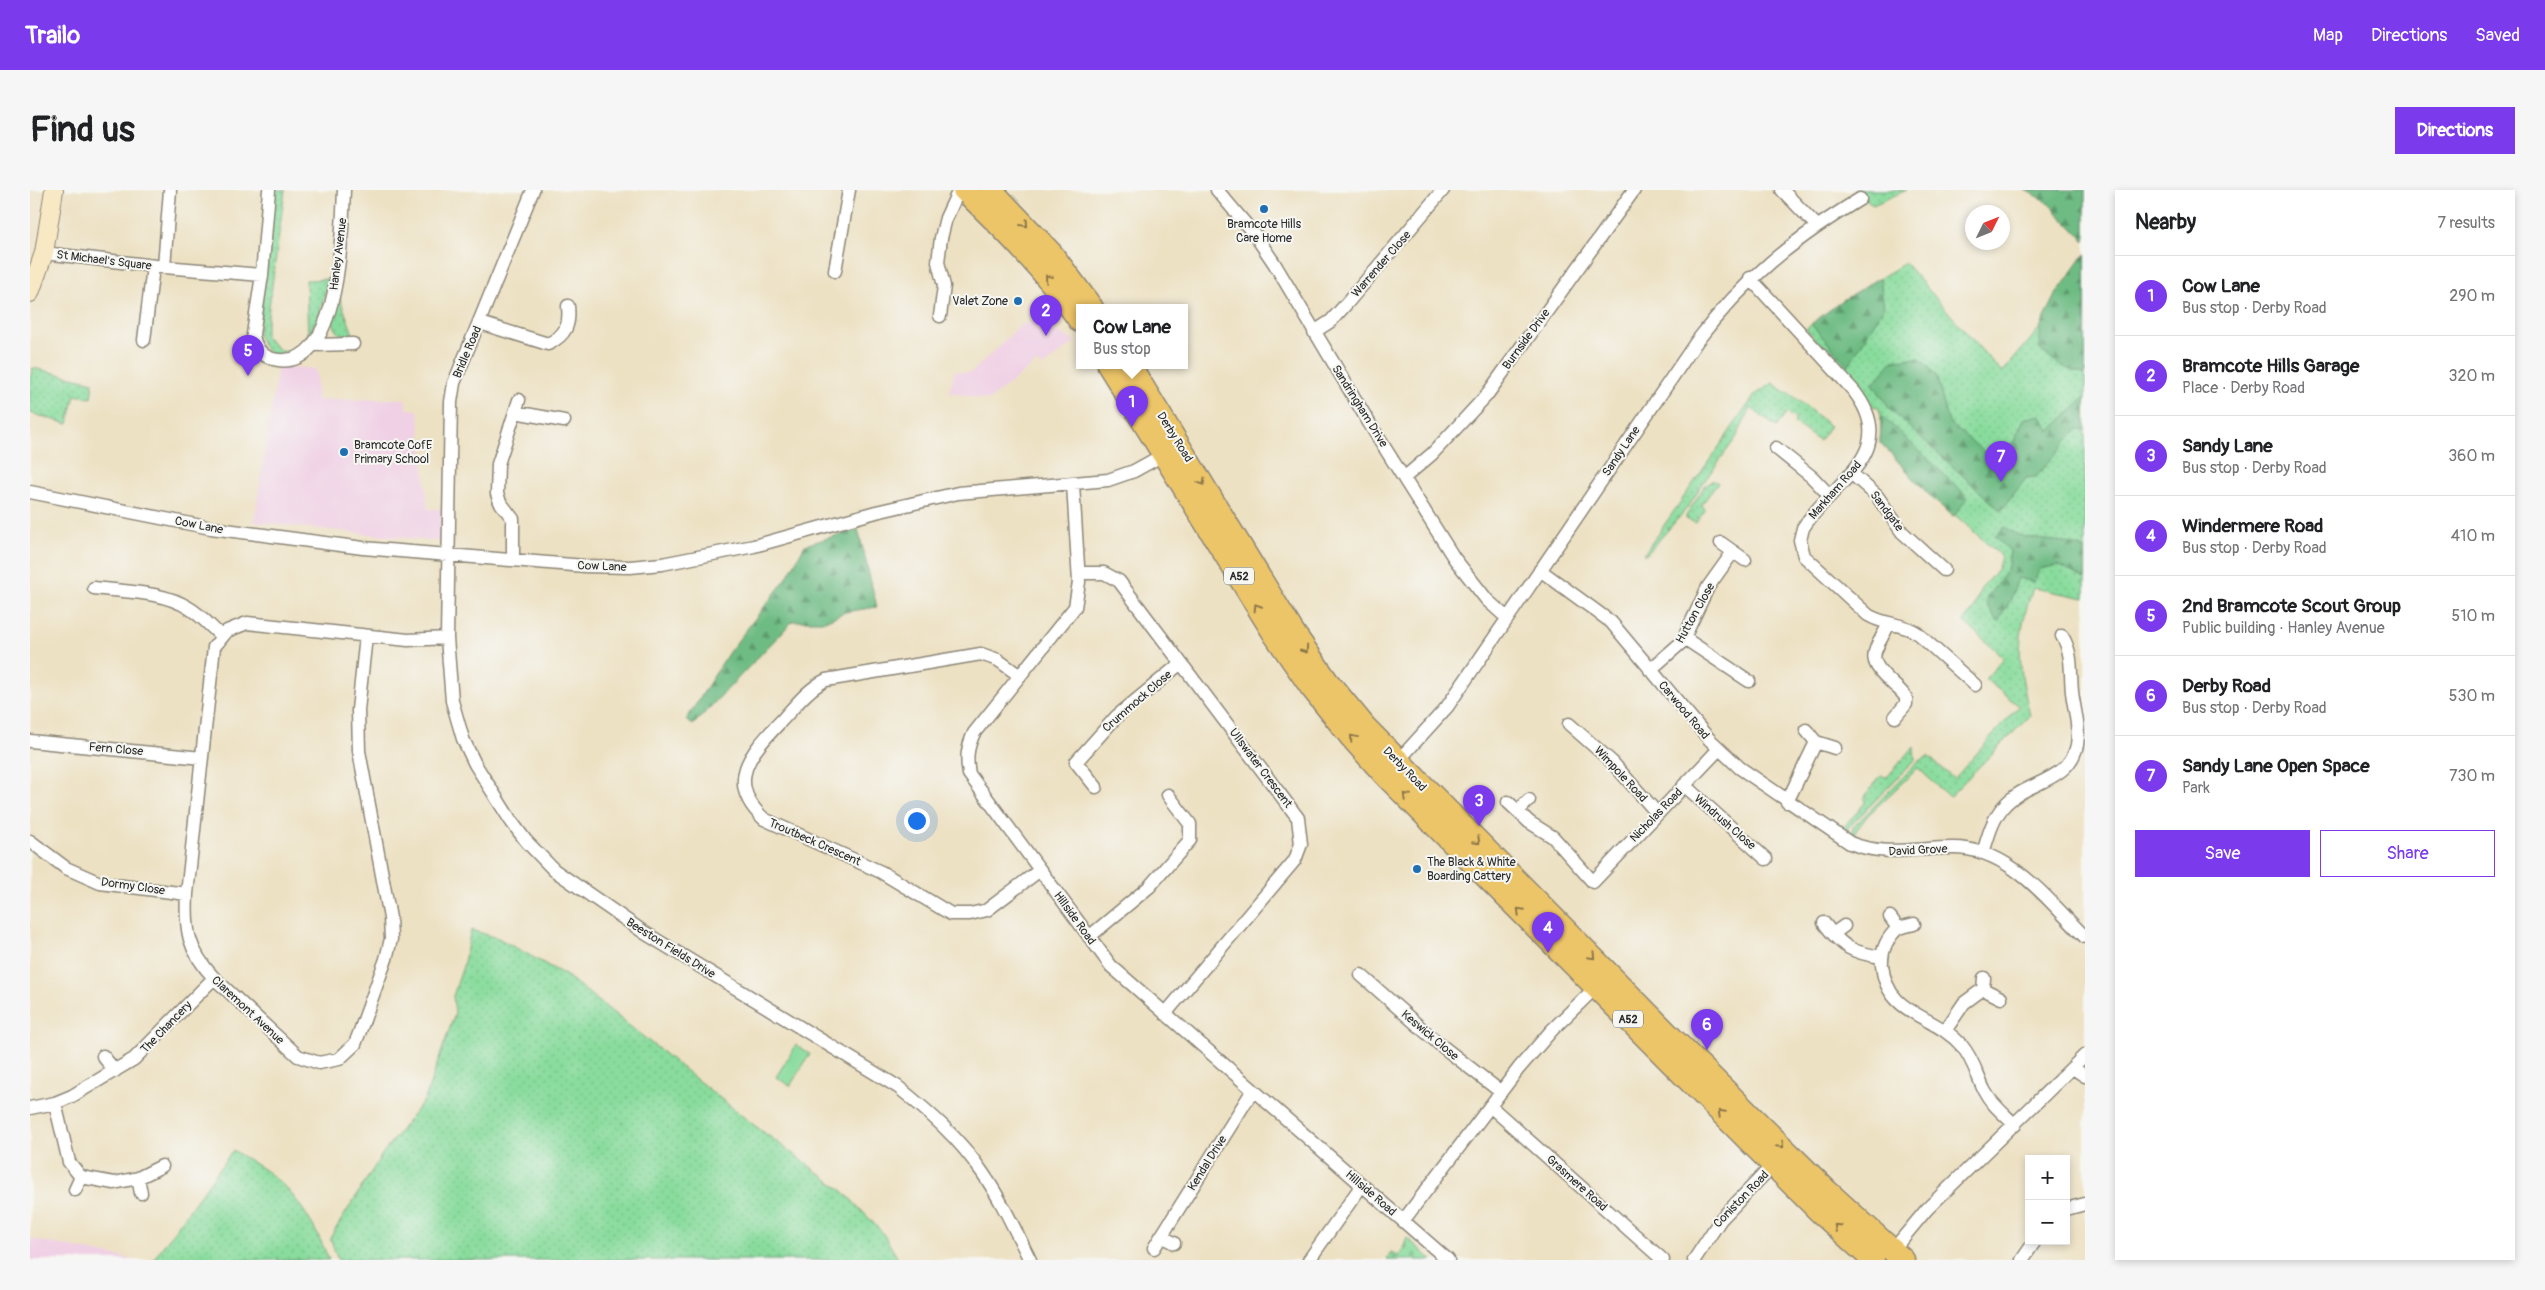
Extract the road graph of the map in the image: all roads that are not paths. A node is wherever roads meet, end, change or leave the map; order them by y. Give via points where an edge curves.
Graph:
1 (54, 190) edge
2 (170, 190) edge
3 (269, 190) edge
4 (344, 190) edge
5 (533, 190) edge
6 (849, 190) edge
7 (959, 190) edge
8 (964, 190) edge
9 (990, 190) edge
10 (1443, 190) edge
11 (1634, 190) edge
12 (1782, 190) edge
13 (1221, 191) edge
14 (1860, 199) dead end
15 (1817, 226) junction
16 (44, 253) junction
17 (158, 267) junction
18 (835, 271) dead end
19 (262, 275) junction
20 (1750, 278) junction
21 (30, 293) edge
22 (1089, 304) edge
23 (568, 306) dead end
24 (1076, 314) edge
25 (940, 316) dead end
26 (480, 323) junction
27 (1314, 332) junction
28 (144, 340) dead end
29 (353, 344) dead end
30 (313, 345) junction
31 (1111, 369) edge
32 (1132, 369) edge
33 (565, 420) dead end
34 (1776, 448) dead end
35 (1163, 454) junction
36 (1851, 473) junction
37 (1405, 477) junction
38 (1073, 484) junction
39 (30, 492) edge
40 (1830, 496) junction
41 (1721, 543) dead end
42 (1733, 552) junction
43 (450, 555) junction
44 (513, 560) junction
45 (1745, 560) dead end
46 (1540, 570) junction
47 (1944, 570) dead end
48 (1079, 573) junction
49 (94, 588) dead end
50 (1507, 618) junction
51 (1889, 624) junction
52 (221, 636) junction
53 (366, 636) junction
54 (447, 638) junction
55 (1684, 638) junction
56 (2070, 641) dead end
57 (1182, 663) junction
58 (1650, 670) junction
59 (1020, 676) junction
60 (1749, 681) dead end
61 (1975, 685) dead end
62 (1895, 717) dead end
63 (1569, 724) dead end
64 (2081, 727) edge
65 (1806, 730) dead end
66 (30, 741) edge
67 (1816, 742) junction
68 (1835, 748) dead end
69 (1719, 749) junction
70 (202, 758) junction
71 (1398, 762) junction
72 (1684, 785) junction
73 (1096, 787) dead end
74 (1168, 795) dead end
75 (1529, 800) dead end
76 (1508, 802) dead end
77 (1788, 802) junction
78 (1518, 811) junction
79 (1657, 813) junction
80 (1841, 837) joint
81 (30, 841) edge
82 (1983, 853) junction
83 (1766, 859) dead end
84 (1040, 870) junction
85 (187, 894) junction
86 (1890, 917) dead end
87 (1824, 923) dead end
88 (1914, 924) dead end
89 (1844, 926) dead end
90 (1898, 928) junction
91 (1833, 934) junction
92 (1089, 937) junction
93 (2085, 938) edge
94 (1882, 957) junction
95 (1361, 975) dead end
96 (214, 978) junction
97 (1596, 987) junction
98 (2001, 998) dead end
99 (1165, 1014) junction
100 (1945, 1031) junction
101 (2085, 1055) edge
102 (103, 1056) dead end
103 (2073, 1068) junction
104 (115, 1071) junction
105 (2085, 1076) edge
106 (1253, 1090) junction
107 (1501, 1092) junction
108 (55, 1103) junction
109 (1490, 1106) junction
110 (30, 1108) edge
111 (2014, 1125) junction
112 (1774, 1165) junction
113 (162, 1166) dead end
114 (82, 1177) junction
115 (138, 1178) junction
116 (1362, 1185) junction
117 (75, 1190) dead end
118 (141, 1193) dead end
119 (2085, 1204) edge
120 (2070, 1208) edge
121 (1403, 1221) junction
122 (1161, 1236) junction
123 (1174, 1243) dead end
124 (2032, 1245) edge
125 (1154, 1248) dead end
126 (1889, 1257) edge
127 (1030, 1260) edge
128 (1309, 1260) edge
129 (1448, 1260) edge
130 (1663, 1260) edge
131 (1694, 1260) edge
132 (2022, 1260) edge

1 - 16 street
2 - 17 street, St Michael's Square
3 - 19 street
4 - 30 street, Hanley Avenue via 338,276 327,317
5 - 26 street, Bridle Road
6 - 18 street
7 - 25 street via 941,238 938,262 944,286
24 -> 8 highway via 1040,268
9 -> 22 highway via 1052,253
10 - 27 street, Warrender Close via 1331,321
11 - 37 street, Burnside Drive via 1486,396 1436,450
12 - 15 street
13 - 27 street, Sandringham Drive via 1274,263
14 - 15 street, Sandy Lane
15 - 20 street, Sandy Lane
16 - 17 street, St Michael's Square
16 - 21 street
17 - 19 street, St Michael's Square
17 - 28 street
19 - 30 street via 253,328 256,347 266,356 281,360 299,355
20 - 36 street, Markham Road via 1866,406 1870,441 1863,458
20 - 46 street, Sandy Lane via 1723,306 1697,341
23 - 26 street via 570,320 567,329 548,344
26 - 43 street, Bridle Road via 454,383 451,402
27 - 37 street, Sandringham Drive
29 - 30 street
31 - 35 highway, Derby Road / A52
32 -> 71 highway, Derby Road / A52 via 1293,632 1327,681
33 - 44 street via 517,406 498,464 497,494 513,519
34 - 40 street
35 - 38 street, Cow Lane via 1118,478
97 -> 35 highway, Derby Road / A52 via 1385,775 1311,687 1275,635
36 - 40 street, Markham Road
36 - 47 street, Sandgate via 1877,496 1902,532
37 - 50 street, Sandringham Drive via 1454,558 1487,600
38 - 44 street, Cow Lane via 958,493 754,546 662,564 609,568
38 - 48 street, Hillside Road
39 - 43 street, Cow Lane via 229,531
40 - 51 street, Markham Road via 1802,528 1800,540 1804,556 1868,614
41 - 42 street
42 - 45 street
42 - 55 street, Hutton Close via 1708,587
43 - 44 street, Cow Lane
43 - 54 street, Beeston Fields Drive
46 - 50 street, Sandy Lane
46 - 58 street, Carwood Road via 1605,616
48 - 57 street, Ullswater Crescent via 1104,573 1119,581
48 - 59 street, Hillside Road via 1075,607
49 - 52 street via 174,601 188,607
50 - 71 street, Sandy Lane via 1447,707
51 - 61 street, Markham Road via 1917,633
51 - 62 street via 1874,652 1874,661 1880,672 1906,698 1906,704
52 - 53 street via 237,625 247,623
52 - 70 street, Claremont Avenue via 214,647 212,659
53 - 54 street via 408,640
53 - 96 street, Claremont Avenue via 358,710 359,751 390,918 391,939 355,1044 339,1059 309,1062 289,1049
54 - 127 street, Beeston Fields Drive via 452,701 464,739 490,791 526,841 560,875 601,903 898,1087 922,1106 962,1145 982,1172
55 - 58 street, Hutton Close
55 - 60 street
56 - 64 street via 2074,707
57 - 73 street, Crummock Close via 1117,716 1076,762
57 - 99 street, Ullswater Crescent via 1293,808 1298,818 1300,844 1288,869
58 - 69 street, Carwood Road
59 - 84 street, Hillside Road via 974,733 968,744 968,765 977,787
59 - 84 street, Troutbeck Crescent via 988,655 975,654 826,680 812,688 750,757 744,784 750,804 764,819 881,872 951,914 987,910
63 - 79 street, Wimpole Road via 1587,732
64 - 82 street via 2068,765 2006,803 1992,826
65 - 67 street
66 - 70 street, Fern Close
67 - 68 street
67 - 77 street
69 - 72 street, Nicholas Road
69 - 77 street, Carwood Road
70 - 85 street, Claremont Avenue
71 -> 126 highway, Derby Road / A52
72 - 79 street, Nicholas Road
72 - 83 street, Windrush Close
74 - 92 street via 1190,824 1190,840 1159,877
75 - 78 street
76 - 78 street, Nicholas Road
77 - 80 street, Carwood Road
78 - 79 street, Nicholas Road via 1553,837 1590,887
80 - 82 street, David Grove via 1873,851 1954,847
81 - 85 street, Dormy Close via 66,868 100,883
82 - 93 street, David Grove via 2009,864 2023,875
84 - 92 street, Hillside Road
85 - 96 street, Claremont Avenue via 185,924 189,941 201,965
86 - 90 street
87 - 91 street
88 - 90 street
89 - 91 street
90 - 94 street via 1889,938
91 - 94 street via 1852,951
92 - 99 street, Hillside Road via 1111,966
94 - 100 street via 1886,984 1894,999
95 - 107 street, Keswick Close via 1438,1043
96 - 104 street, The Chancery via 142,1052
97 - 107 street via 1552,1030
112 -> 97 highway, Derby Road / A52
98 - 100 street via 1984,983
99 - 106 street, Hillside Road
100 - 111 street via 1968,1054 1992,1102
101 - 103 street
102 - 104 street
103 - 105 street
103 - 111 street
104 - 108 street, The Chancery
106 - 116 street, Hillside Road
106 - 122 street, Kendal Drive
107 - 109 street
108 - 110 street, The Chancery
108 - 114 street via 69,1162
109 - 121 street
109 - 130 street, Grasmere Road
111 - 126 street via 1928,1209
126 -> 112 highway, Derby Road / A52
112 - 131 street, Coniston Road via 1721,1218
113 - 115 street
114 - 115 street via 114,1182
114 - 117 street
115 - 118 street
116 - 121 street, Hillside Road
116 - 128 street
119 - 120 street
121 - 129 street, Hillside Road
122 - 123 street
122 - 125 street, Kendal Drive
124 - 132 street

